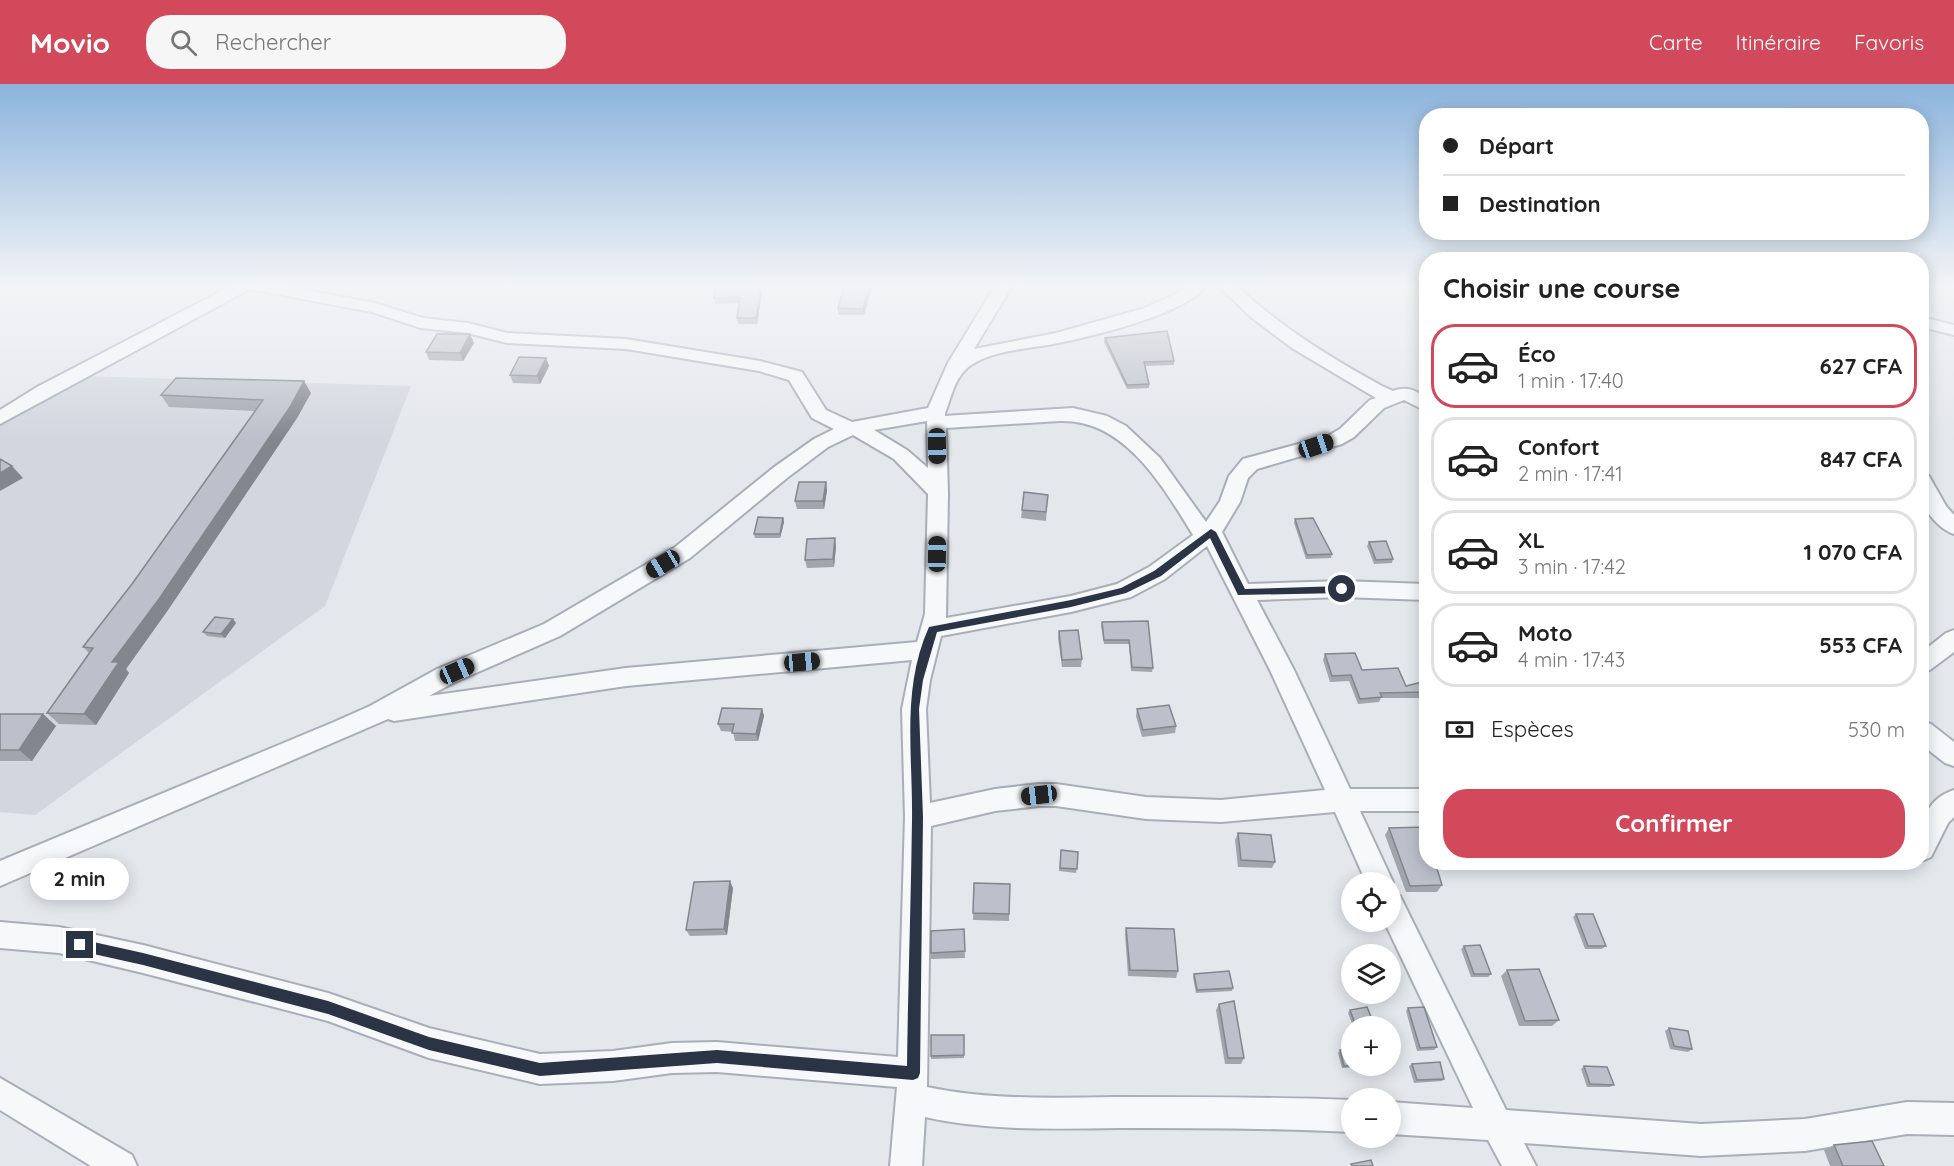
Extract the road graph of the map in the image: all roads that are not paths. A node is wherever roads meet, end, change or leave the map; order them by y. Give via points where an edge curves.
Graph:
1 (148, 336) edge
2 (501, 336) edge
3 (972, 336) edge
4 (1063, 336) edge
5 (1288, 336) edge
6 (954, 370) junction
7 (1419, 387) edge
8 (1398, 396) junction
9 (1419, 403) edge
10 (0, 418) edge
11 (937, 418) junction
12 (853, 428) junction
13 (939, 493) junction
14 (1929, 494) edge
15 (1954, 527) edge
16 (1208, 535) junction
17 (1242, 592) junction
18 (1419, 592) edge
19 (1954, 639) edge
20 (929, 640) junction
21 (1929, 658) edge
22 (378, 713) junction
23 (1929, 736) edge
24 (1954, 756) edge
25 (1340, 800) junction
26 (1419, 800) edge
27 (1954, 801) edge
28 (918, 817) junction
29 (1929, 835) edge
30 (1375, 872) edge
31 (0, 874) edge
32 (1401, 928) edge
33 (0, 936) edge
34 (913, 1086) junction
35 (0, 1094) edge
36 (1341, 1115) edge
37 (1954, 1119) edge
38 (1401, 1120) edge
39 (1497, 1125) junction
40 (121, 1166) edge
41 (906, 1166) edge
42 (1520, 1166) edge

1 - 10 street
2 - 12 street via 626,344 760,366 796,376 819,414
3 - 6 street
4 - 6 street via 983,351
5 - 8 street via 1352,377
6 - 11 street
7 - 8 street
8 - 9 street
8 - 16 street via 1377,404 1335,440 1250,464 1239,476 1230,502
11 - 12 street
11 - 13 street
11 - 16 street via 1080,415 1097,419 1141,448
12 - 13 street via 893,447
12 - 22 street via 802,456 682,553 552,630 445,676
13 - 20 street via 936,614
14 - 15 street via 1938,511
16 - 17 street
16 - 20 street via 1157,573 1123,591
17 - 18 street
17 - 25 street
19 - 21 street
20 - 22 street via 626,677
20 - 28 street via 914,709
22 - 31 street
23 - 24 street
25 - 26 street
25 - 28 street via 1221,811 1146,808 1039,795
25 - 30 street
27 - 29 street via 1939,815
28 - 34 street
32 - 39 street
33 - 34 street via 59,940 143,959 328,1007 429,1043 540,1069 717,1057
34 - 36 street via 948,1108 998,1113
34 - 41 street
35 - 40 street
37 - 39 street via 1907,1118 1804,1135 1701,1140
38 - 39 street
39 - 42 street

